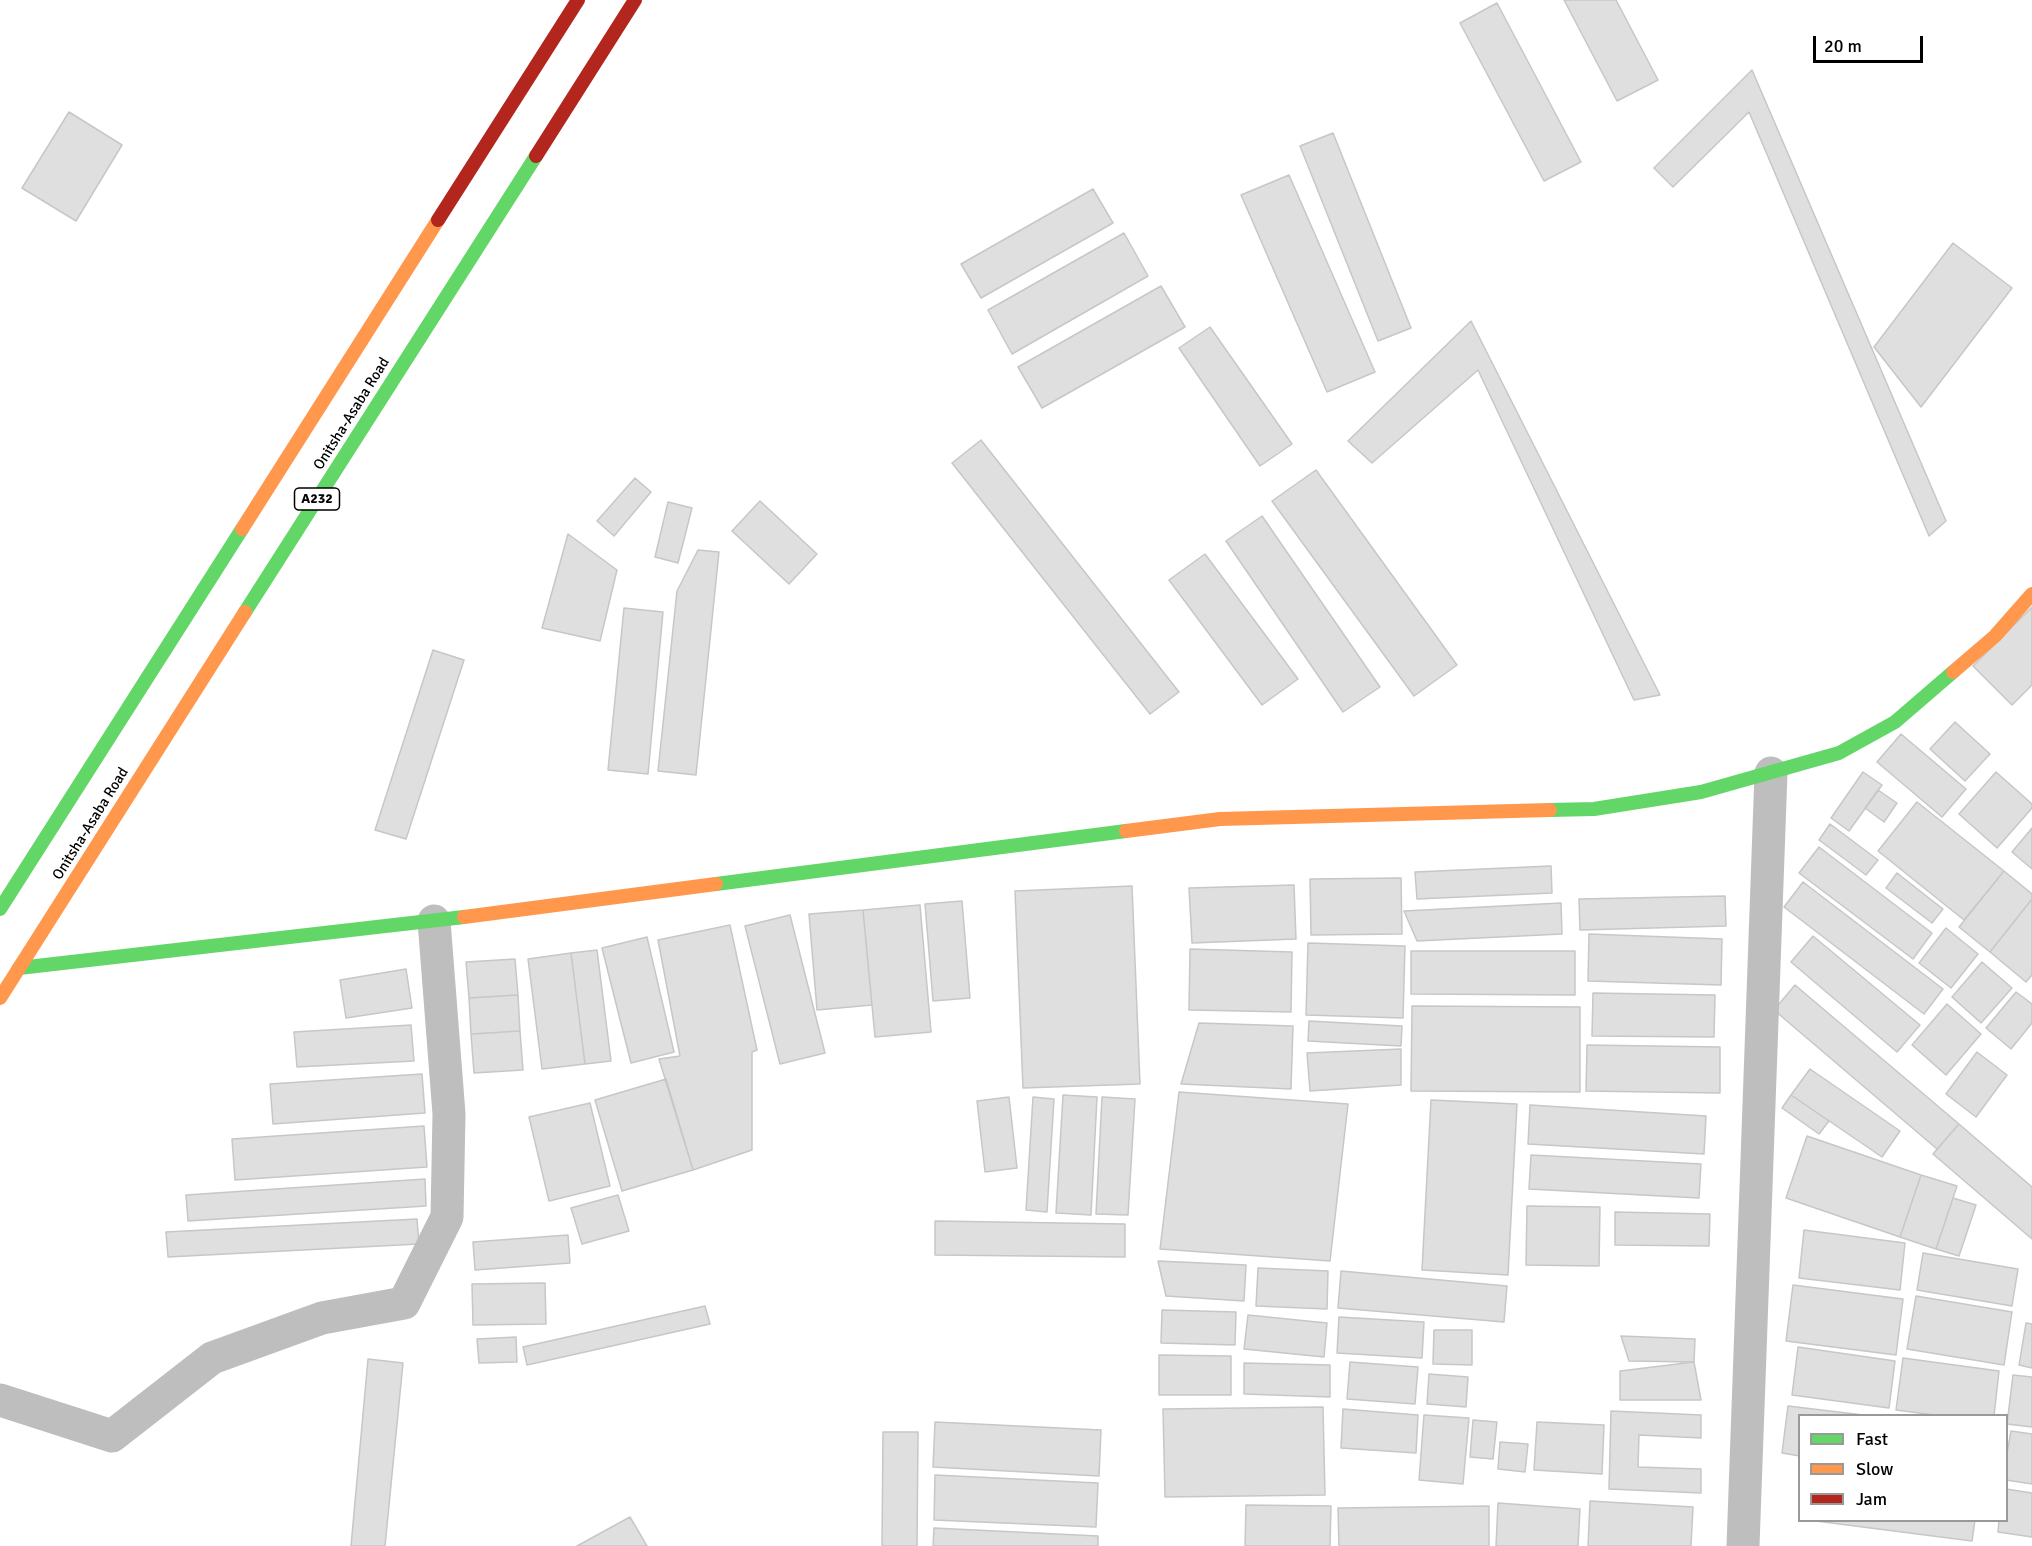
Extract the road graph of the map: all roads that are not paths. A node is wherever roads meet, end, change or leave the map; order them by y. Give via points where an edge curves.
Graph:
1 (578, 0) edge
2 (635, 0) edge
3 (2032, 594) edge
4 (1771, 773) junction
5 (0, 909) edge
6 (434, 921) junction
7 (19, 968) junction
8 (0, 998) edge
9 (0, 1400) edge
10 (1743, 1546) edge

1 - 5 main road
2 - 7 main road, Onitsha-Asaba Road / A232
3 - 4 main road via 1995,636 1895,722 1839,753
4 - 6 main road via 1701,792 1594,809 1220,819
4 - 10 street
6 - 7 main road
6 - 9 street via 449,1114 447,1217 404,1303 322,1318 212,1358 112,1436
7 - 8 main road, Onitsha-Asaba Road / A232

